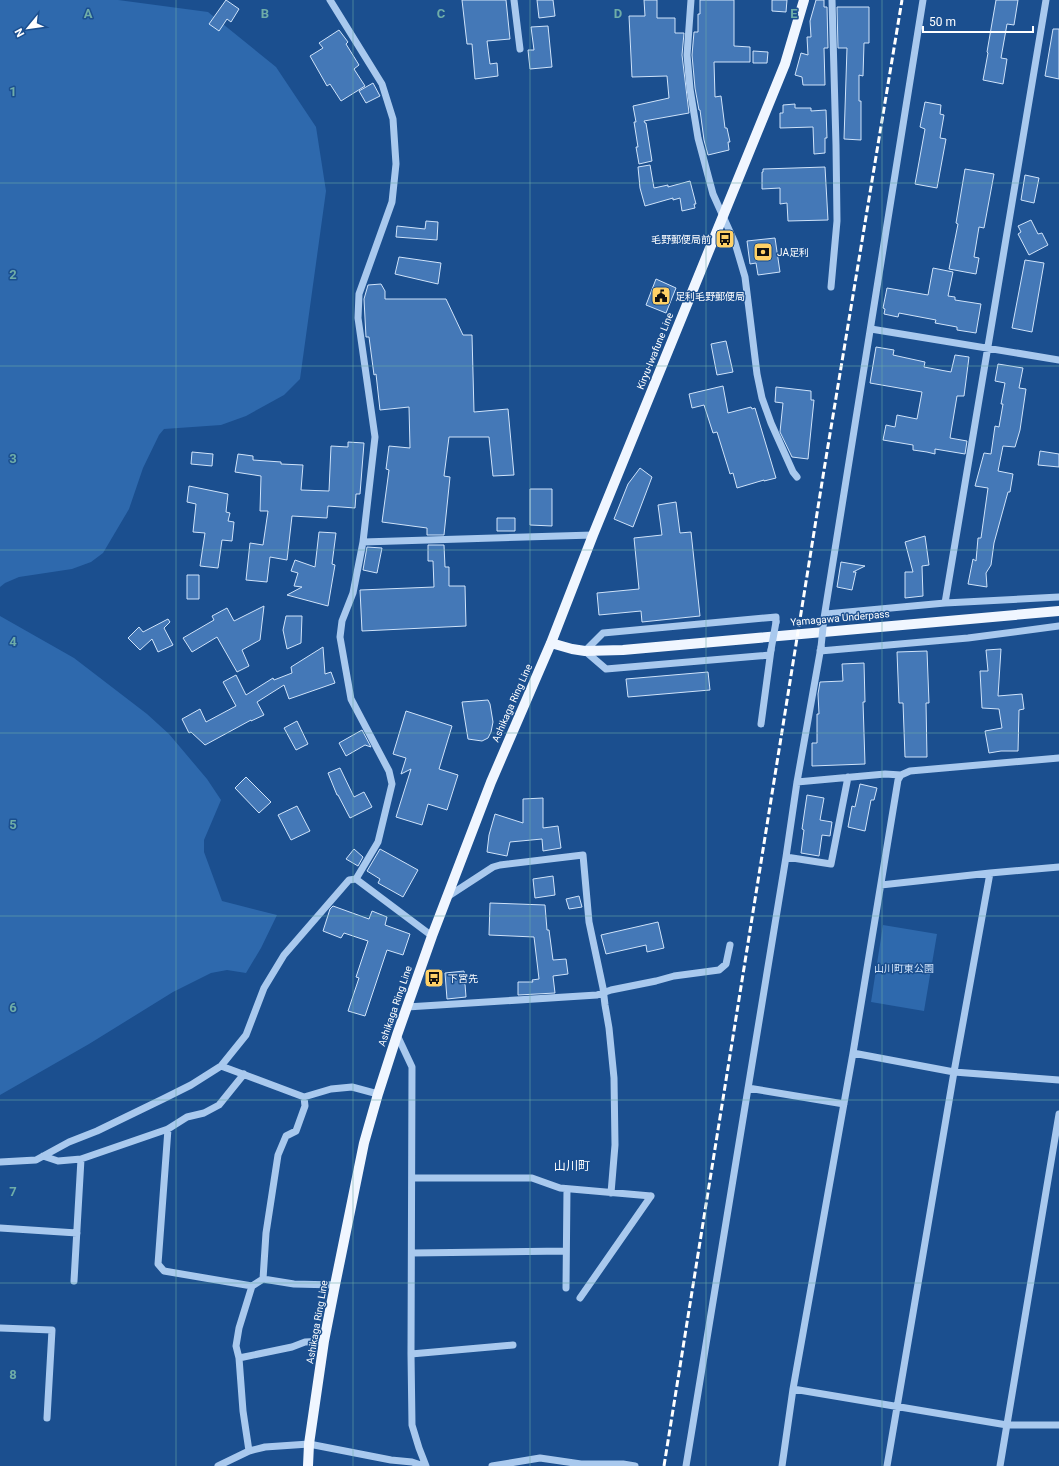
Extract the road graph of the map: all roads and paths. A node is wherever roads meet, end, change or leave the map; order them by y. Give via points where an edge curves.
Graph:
1 (330, 0) edge
2 (514, 0) edge
3 (691, 0) edge
4 (804, 0) edge
5 (832, 0) edge
6 (923, 0) edge
7 (1046, 0) edge
8 (520, 49) dead end
9 (723, 216) junction
10 (831, 287) dead end
11 (871, 329) junction
12 (989, 348) junction
13 (1059, 360) edge
14 (797, 477) dead end
15 (593, 535) junction
16 (362, 542) junction
17 (1059, 597) edge
18 (946, 603) junction
19 (1059, 612) edge
20 (825, 616) junction
21 (1059, 626) edge
22 (551, 643) junction
23 (820, 649) junction
24 (585, 650) junction
25 (771, 652) junction
26 (761, 724) dead end
27 (1059, 758) edge
28 (901, 775) junction
29 (848, 777) junction
30 (797, 782) junction
31 (786, 857) junction
32 (1059, 867) edge
33 (990, 873) junction
34 (356, 879) junction
35 (881, 884) junction
36 (447, 897) junction
37 (432, 936) junction
38 (730, 944) dead end
39 (604, 993) junction
40 (407, 1007) junction
41 (397, 1035) junction
42 (853, 1053) junction
43 (221, 1066) junction
44 (954, 1072) junction
45 (244, 1074) junction
46 (1059, 1080) edge
47 (748, 1088) junction
48 (378, 1094) junction
49 (304, 1097) junction
50 (844, 1104) junction
51 (1059, 1114) edge
52 (168, 1129) junction
53 (43, 1156) junction
54 (81, 1159) junction
55 (0, 1162) edge
56 (412, 1178) junction
57 (567, 1189) junction
58 (611, 1193) junction
59 (0, 1228) edge
60 (77, 1233) junction
61 (566, 1251) junction
62 (412, 1253) junction
63 (263, 1279) junction
64 (74, 1281) dead end
65 (335, 1285) junction
66 (252, 1286) junction
67 (566, 1288) dead end
68 (580, 1298) dead end
69 (0, 1328) edge
70 (324, 1341) junction
71 (513, 1345) dead end
72 (411, 1354) junction
73 (239, 1358) junction
74 (794, 1389) junction
75 (896, 1408) junction
76 (47, 1418) dead end
77 (1059, 1424) edge
78 (1007, 1425) junction
79 (309, 1444) junction
80 (249, 1451) junction
81 (218, 1466) edge
82 (308, 1466) edge
83 (425, 1466) edge
84 (492, 1466) edge
85 (635, 1466) edge
86 (686, 1466) edge
87 (782, 1466) edge
88 (887, 1466) edge
89 (1000, 1466) edge

1 - 16 street via 382,84 393,119 396,164 392,202 359,294 358,318 375,437
2 - 8 street
3 - 9 street via 688,55 690,88 698,138 713,194
4 - 9 main road, Kiryu-Iwafune Line via 784,64
5 - 10 street via 837,221
6 - 11 street
7 - 12 street
9 - 14 street via 735,243 745,277 762,398 771,424
9 - 15 main road, Kiryu-Iwafune Line
11 - 12 street
11 - 20 street
12 - 13 street
12 - 18 street
15 - 16 street
15 - 22 main road, Kiryu-Iwafune Line
16 - 34 street via 353,593 342,621 340,637 351,699 389,771 392,784 378,842
17 - 18 street
18 - 20 street
19 - 24 main road, Yamagawa Underpass via 624,650
20 - 23 street, bridge
21 - 23 street via 968,638
22 - 24 main road
22 - 36 main road, Ashikaga Ring Line via 491,782
23 - 30 street
24 - 25 street via 606,669
24 - 25 street, bridge via 603,633 776,617
25 - 26 street
27 - 28 street via 910,772
28 - 29 street
28 - 35 street via 898,780
29 - 30 street
29 - 31 street via 831,864
30 - 31 street
31 - 47 street
32 - 33 street
33 - 35 street
33 - 44 street
34 - 37 street
34 - 43 street via 349,880 284,955 264,988 246,1035
35 - 42 street
36 - 37 main road, Ashikaga Ring Line
36 - 39 street via 493,867 583,855 589,922
37 - 40 main road, Ashikaga Ring Line
38 - 39 street via 726,964 719,970 674,976
39 - 40 street
39 - 58 street via 614,1078 615,1144
40 - 41 main road, Ashikaga Ring Line
41 - 48 main road, Ashikaga Ring Line
41 - 56 street via 412,1066
42 - 44 street
42 - 50 street
43 - 45 street
43 - 53 street via 191,1085
44 - 46 street
44 - 75 street
45 - 49 street
45 - 52 street via 219,1105 204,1113 187,1117
47 - 50 street
47 - 86 street
48 - 49 street via 352,1087 331,1089
48 - 65 main road, Ashikaga Ring Line via 364,1143
49 - 63 street via 305,1106 296,1131 286,1136 278,1155 266,1233
50 - 74 street
51 - 78 street
52 - 54 street
52 - 66 street via 158,1264 164,1271
53 - 54 street via 58,1161
53 - 55 street via 36,1160
54 - 60 street
56 - 57 street via 532,1178
56 - 62 street
57 - 58 street
57 - 61 street
58 - 68 street via 651,1196
59 - 60 street
60 - 64 street
61 - 62 street
61 - 67 street
62 - 72 street
63 - 65 street via 294,1284
63 - 66 street
65 - 70 main road, Ashikaga Ring Line
66 - 73 street via 237,1340 236,1351
69 - 76 street via 52,1330
70 - 73 street via 304,1342
70 - 79 main road, Ashikaga Ring Line
71 - 72 street
72 - 83 street via 412,1425
73 - 80 street
74 - 75 street
74 - 87 street
75 - 78 street
75 - 88 street
77 - 78 street
78 - 89 street
79 - 80 street via 265,1447
79 - 82 main road, Ashikaga Ring Line
79 - 83 street
80 - 81 street
84 - 85 street via 540,1458 581,1464

